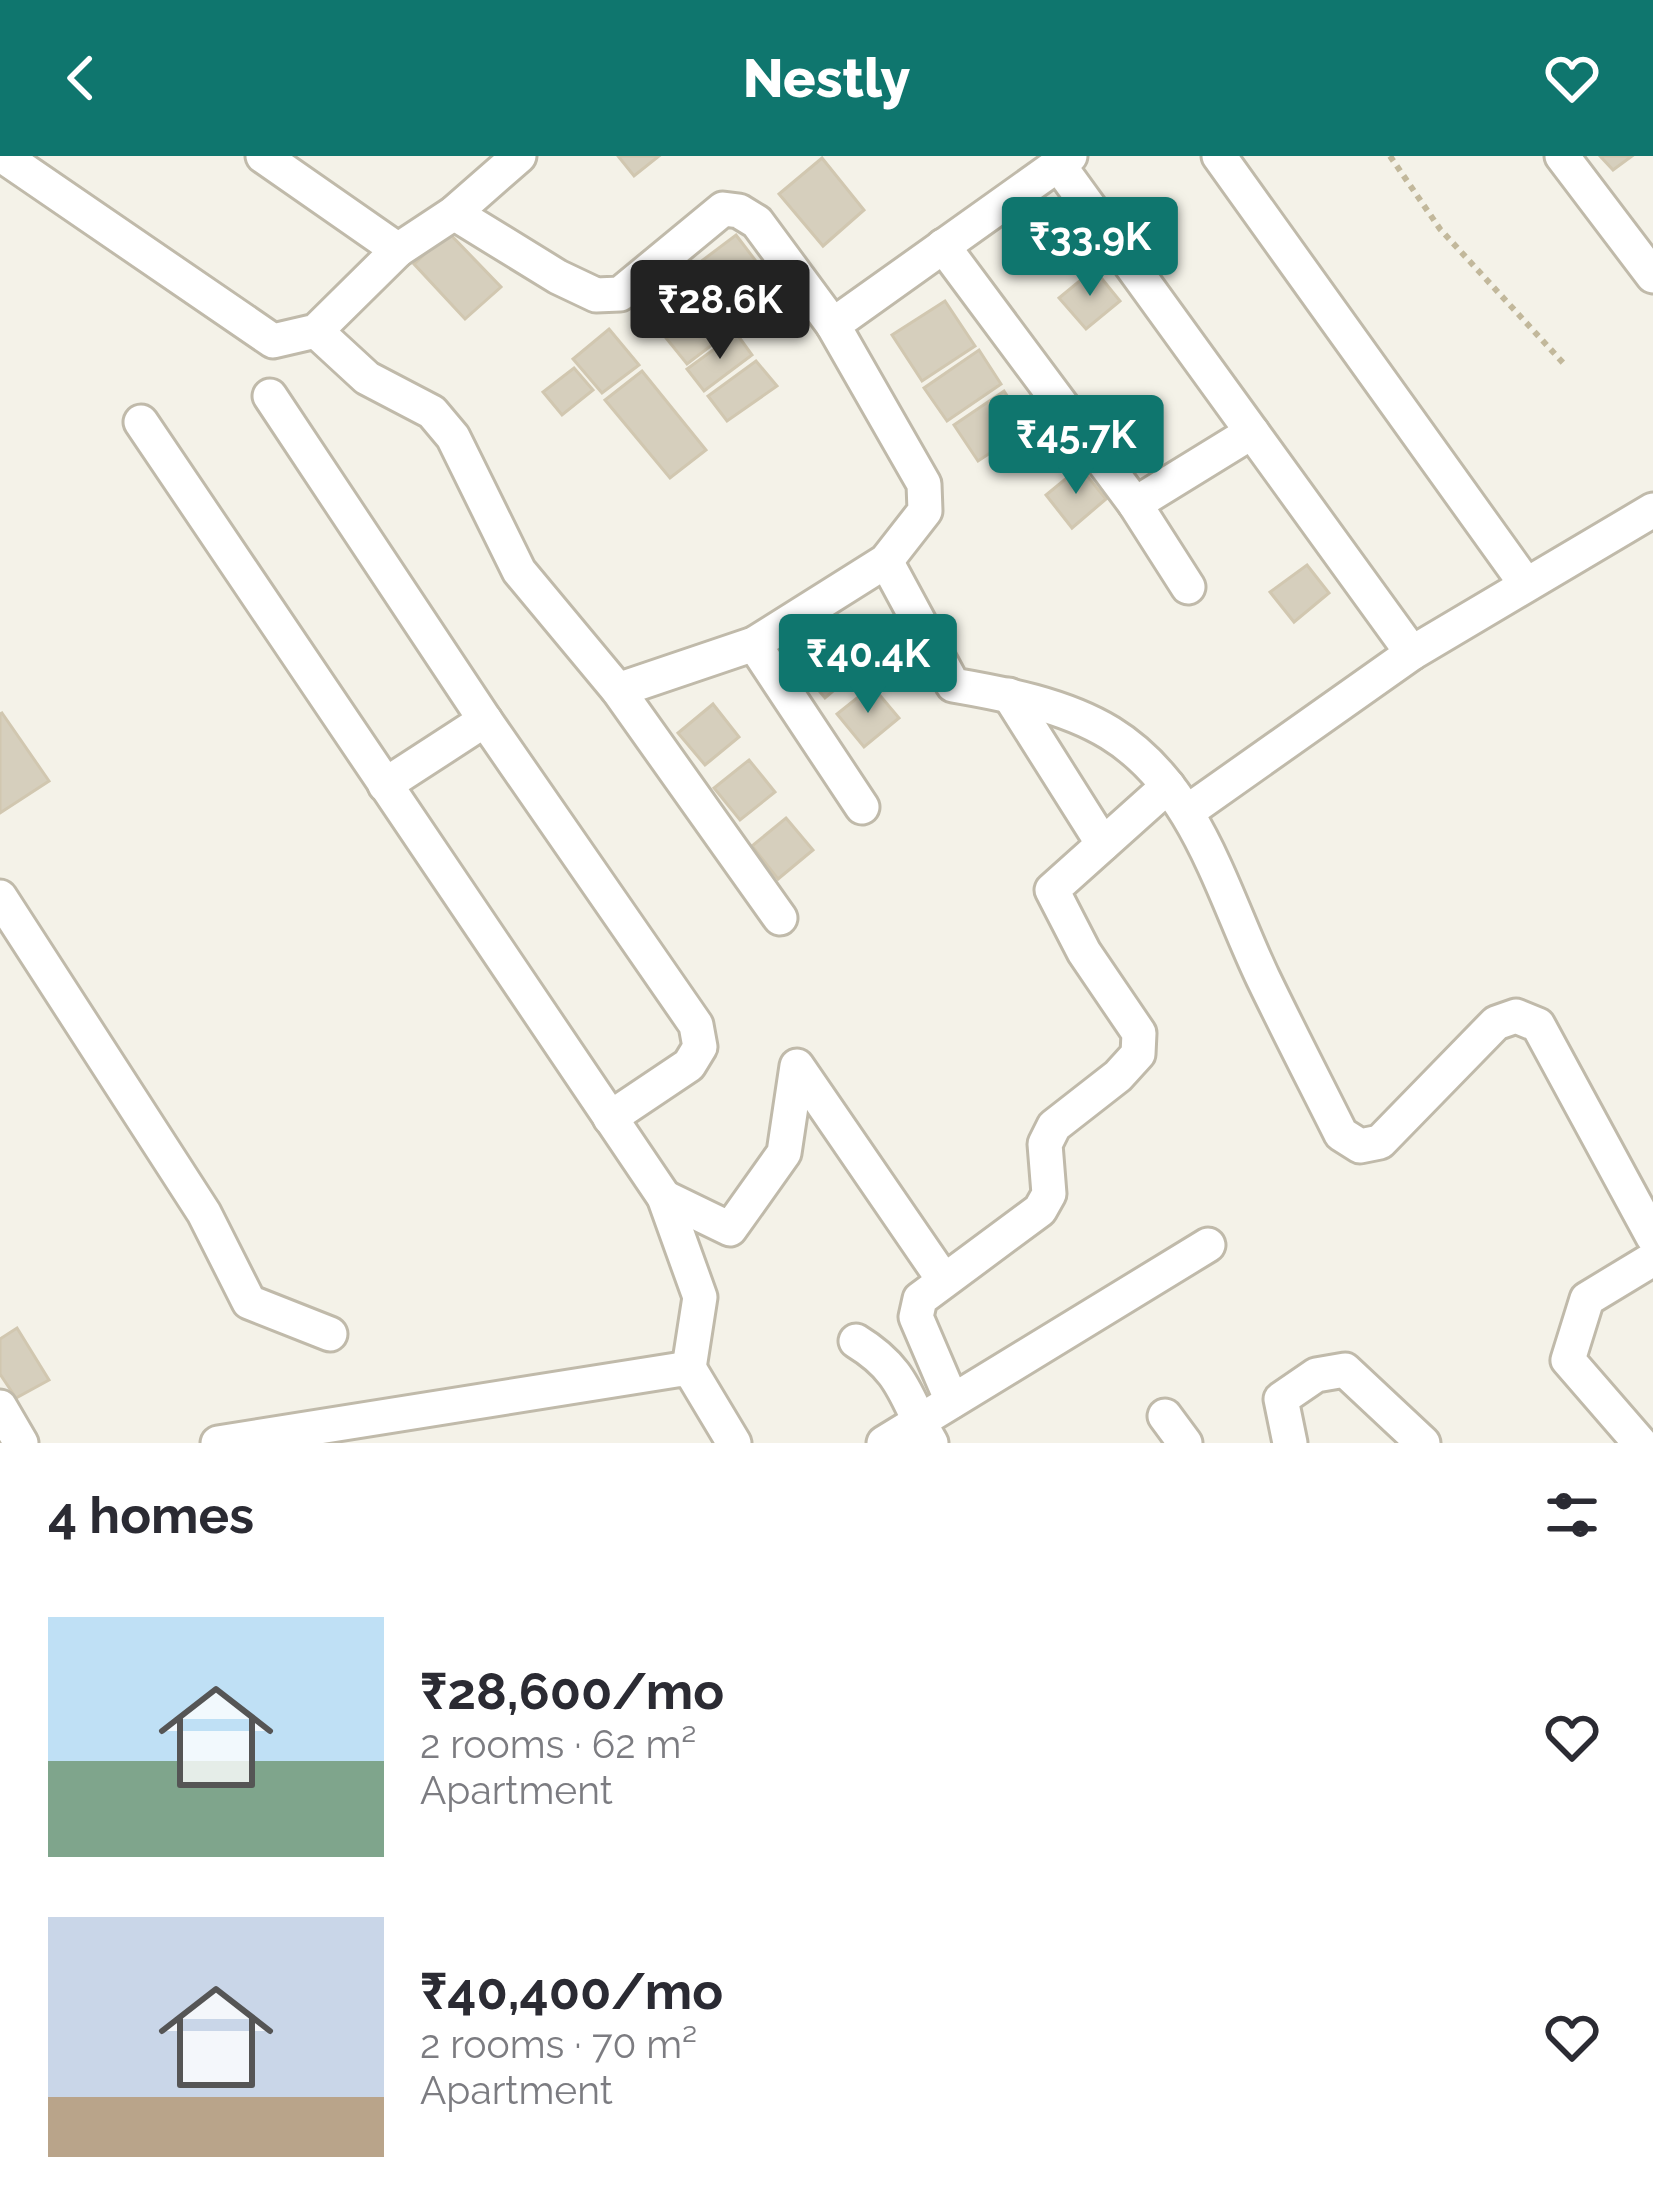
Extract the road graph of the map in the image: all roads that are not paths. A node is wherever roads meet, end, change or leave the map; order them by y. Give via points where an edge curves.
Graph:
1 (3, 156) edge
2 (262, 156) edge
3 (519, 156) edge
4 (1219, 156) edge
5 (1562, 156) edge
6 (1064, 160) edge
7 (454, 213) junction
8 (943, 246) junction
9 (398, 250) junction
10 (1653, 276) edge
11 (832, 325) junction
12 (316, 331) junction
13 (270, 396) dead end
14 (141, 422) dead end
15 (1252, 432) junction
16 (1135, 504) junction
17 (1653, 509) edge
18 (886, 561) junction
19 (1525, 584) junction
20 (1188, 587) dead end
21 (754, 644) junction
22 (1412, 653) junction
23 (617, 690) junction
24 (1009, 695) junction
25 (485, 720) junction
26 (385, 785) junction
27 (1178, 799) junction
28 (862, 807) dead end
29 (1103, 844) junction
30 (0, 897) edge
31 (780, 918) dead end
32 (610, 1118) junction
33 (664, 1197) junction
34 (1653, 1237) edge
35 (1208, 1245) dead end
36 (1653, 1259) edge
37 (943, 1279) junction
38 (330, 1334) dead end
39 (856, 1341) dead end
40 (688, 1368) junction
41 (952, 1401) junction
42 (0, 1407) edge
43 (925, 1432) edge
44 (21, 1443) edge
45 (218, 1443) edge
46 (734, 1443) edge
47 (884, 1443) edge
48 (1290, 1443) edge
49 (1423, 1443) edge
50 (1640, 1443) edge

1 - 12 street via 273,341
2 - 9 street
3 - 7 street
4 - 19 street
5 - 10 street
6 - 8 street
6 - 15 street
7 - 9 street
7 - 11 street via 596,295 620,294 723,208 740,211 757,222
8 - 11 street
8 - 16 street
9 - 12 street
11 - 18 street via 924,484 925,512
12 - 23 street via 367,378 432,412 453,437 519,571
13 - 25 street
14 - 26 street
15 - 16 street
15 - 22 street
16 - 20 street
17 - 19 street
18 - 21 street
18 - 24 street via 953,685
19 - 22 street
21 - 23 street
21 - 28 street
22 - 27 street
23 - 31 street
24 - 27 street via 1109,733 1146,760
24 - 29 street
25 - 26 street
25 - 32 street via 696,1024 700,1047 689,1065
26 - 32 street
27 - 29 street
27 - 34 street via 1341,1134 1360,1145 1379,1142 1496,1023 1516,1016 1538,1025
29 - 37 street via 1052,890 1139,1034 1138,1054 1054,1126 1045,1144 1049,1194 1040,1210
30 - 38 street via 204,1213 249,1302
32 - 33 street
33 - 37 street via 730,1229 784,1153 797,1066
33 - 40 street via 700,1297
35 - 41 street
36 - 50 street via 1587,1299 1568,1360
37 - 41 street via 920,1299 916,1317
39 - 43 street via 880,1356 910,1394
40 - 45 street
40 - 46 street
41 - 43 street
42 - 44 street
43 - 47 street
48 - 49 street via 1281,1399 1316,1375 1345,1370

